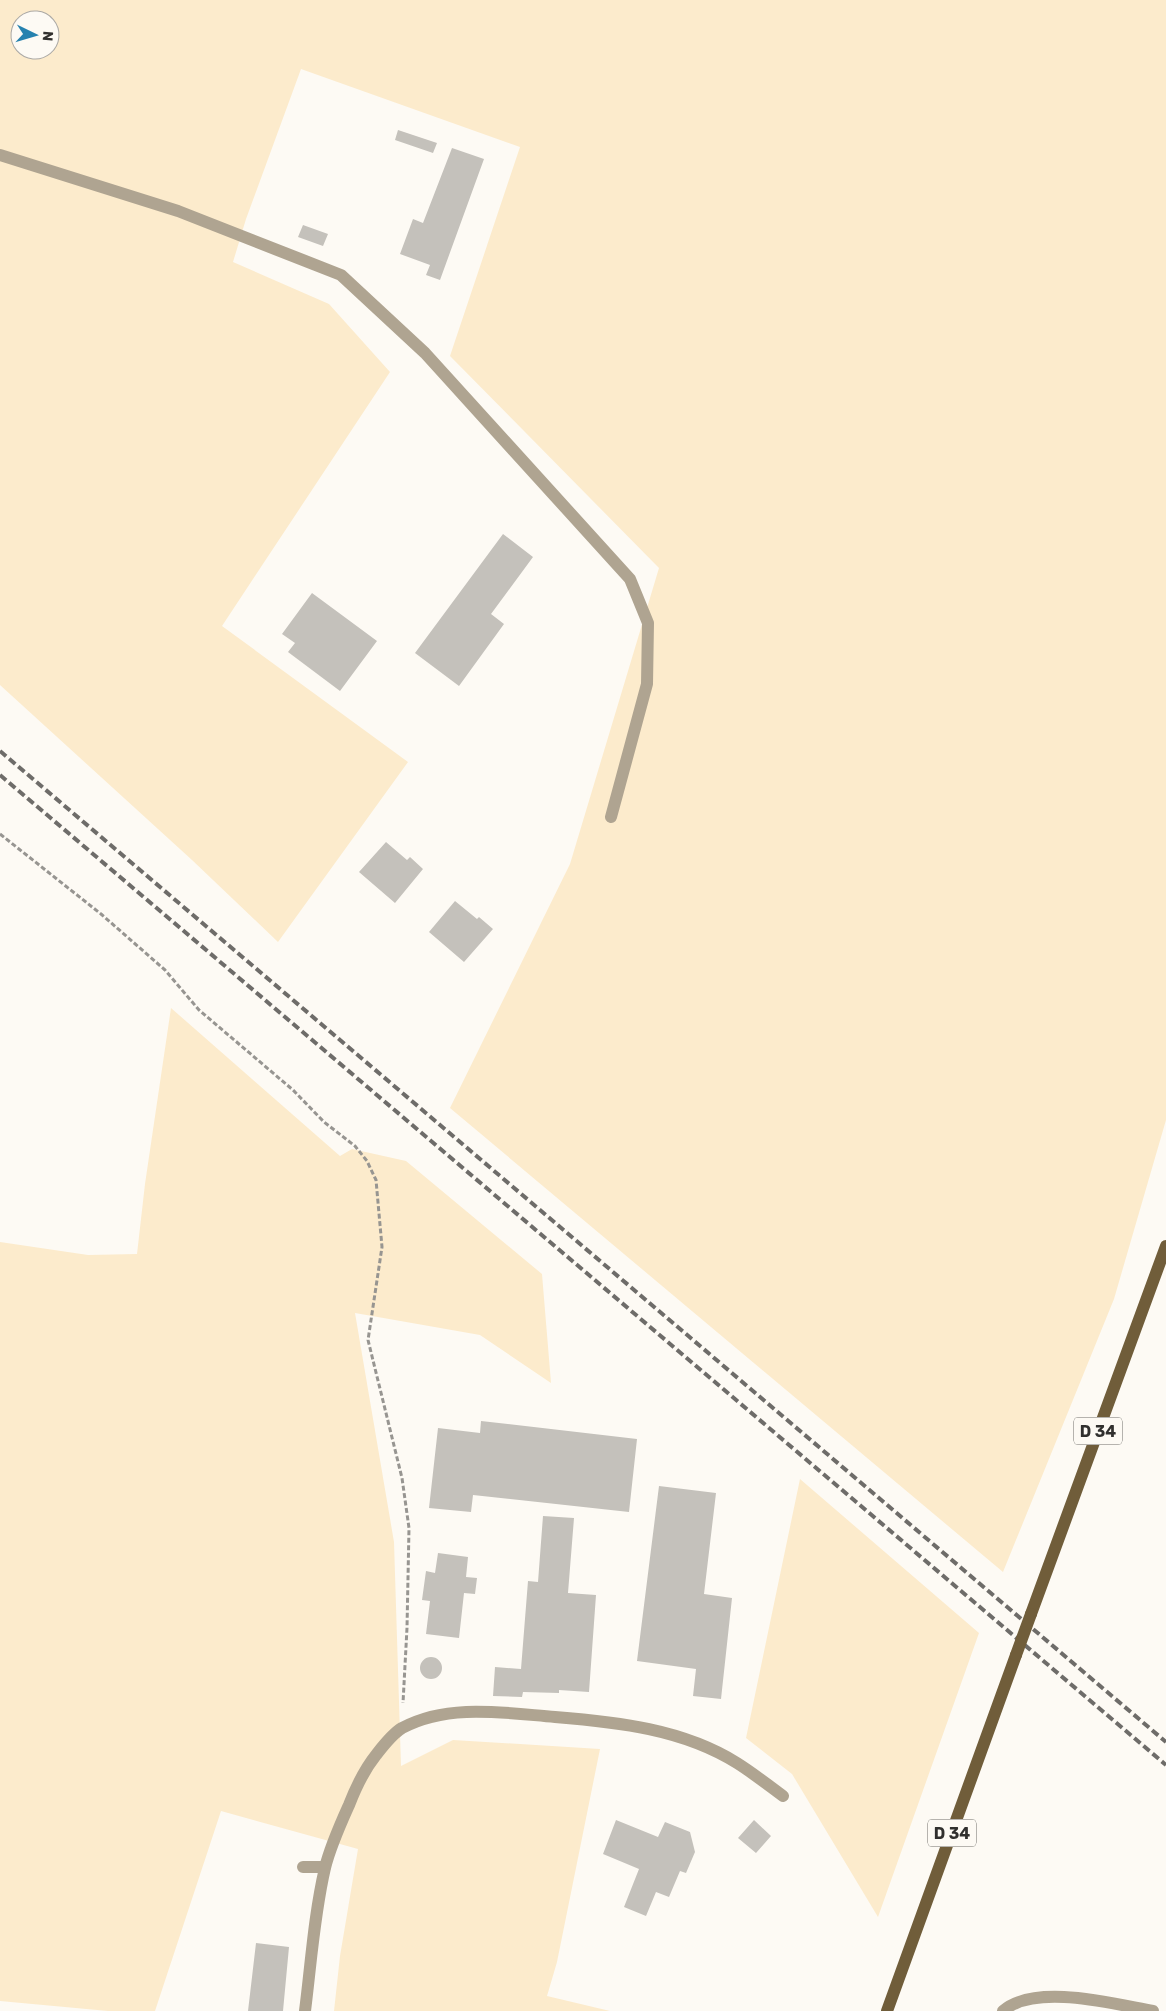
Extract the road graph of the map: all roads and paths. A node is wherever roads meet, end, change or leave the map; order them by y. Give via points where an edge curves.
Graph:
1 (0, 155) edge
2 (612, 817) dead end
3 (0, 834) edge
4 (1166, 1246) edge
5 (401, 1728) junction
6 (783, 1796) dead end
7 (303, 1867) dead end
8 (325, 1867) junction
9 (306, 2011) edge
10 (888, 2011) edge
11 (1003, 2011) edge
12 (1152, 2011) edge

1 - 2 street via 178,212 341,275 425,353 630,579 648,623 647,684
3 - 5 path via 101,914 165,970 199,1010 355,1146 376,1180 382,1247 368,1340 402,1478 409,1528
4 - 10 main road, D 34, bridge
5 - 6 street via 452,1712 591,1720 635,1726 714,1750 737,1762
5 - 8 street via 368,1766 339,1827
7 - 8 street
8 - 9 street
11 - 12 street via 1030,1999 1052,1996

